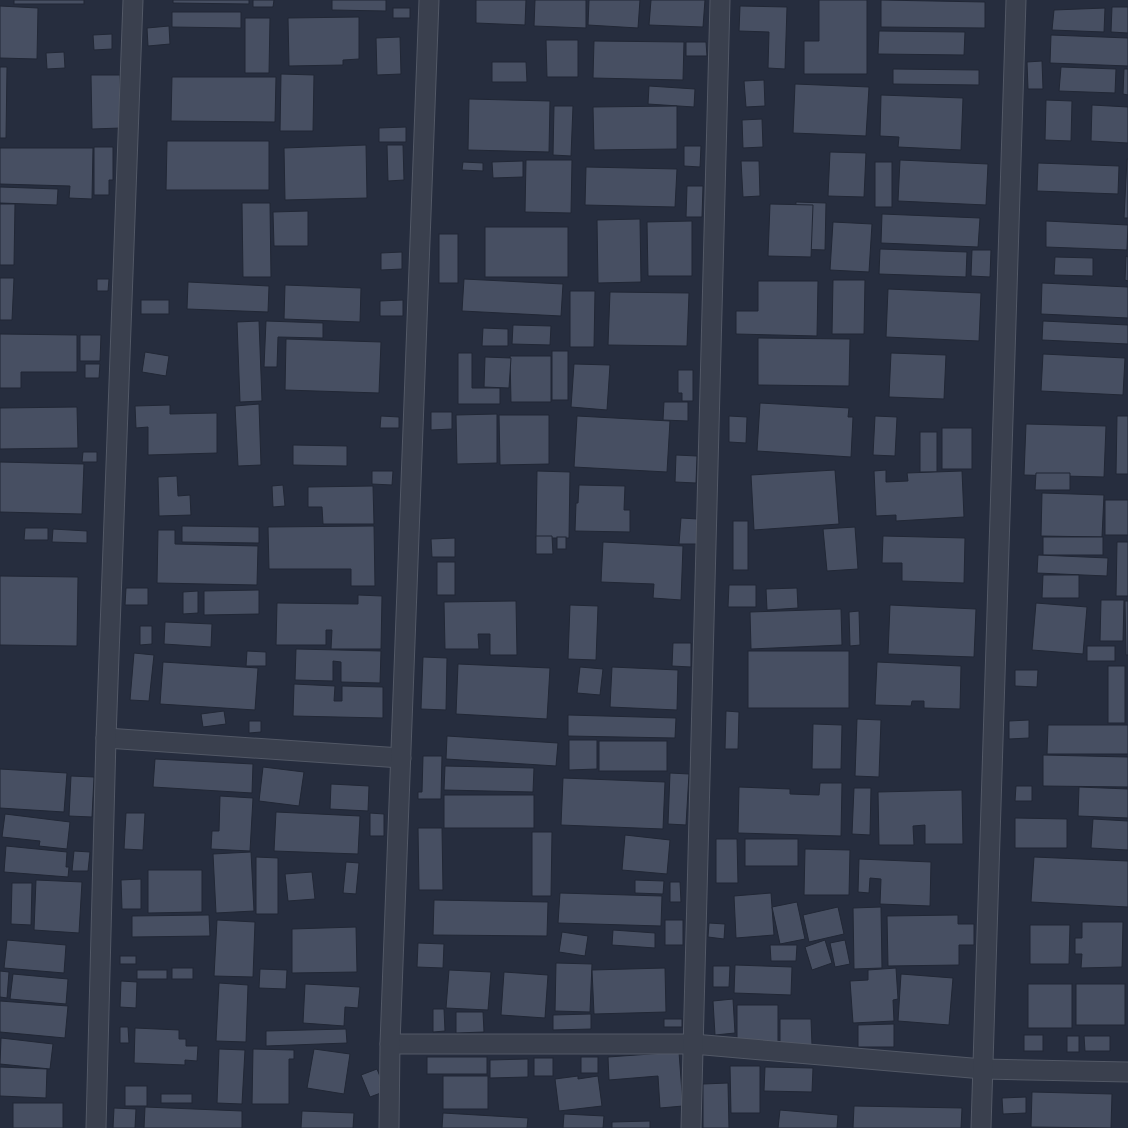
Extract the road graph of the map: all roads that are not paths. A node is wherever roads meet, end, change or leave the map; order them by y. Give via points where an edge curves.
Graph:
1 (133, 0) edge
2 (429, 0) edge
3 (720, 0) edge
4 (1016, 0) edge
5 (106, 738) junction
6 (401, 758) junction
7 (390, 1044) junction
8 (693, 1044) junction
9 (983, 1069) junction
10 (1128, 1072) edge
11 (96, 1128) edge
12 (389, 1128) edge
13 (691, 1128) edge
14 (981, 1128) edge

1 - 5 street
2 - 6 street
3 - 8 street
4 - 9 street
5 - 6 street
5 - 11 street
6 - 7 street
7 - 8 street
7 - 12 street
8 - 9 street
8 - 13 street
9 - 10 street
9 - 14 street

